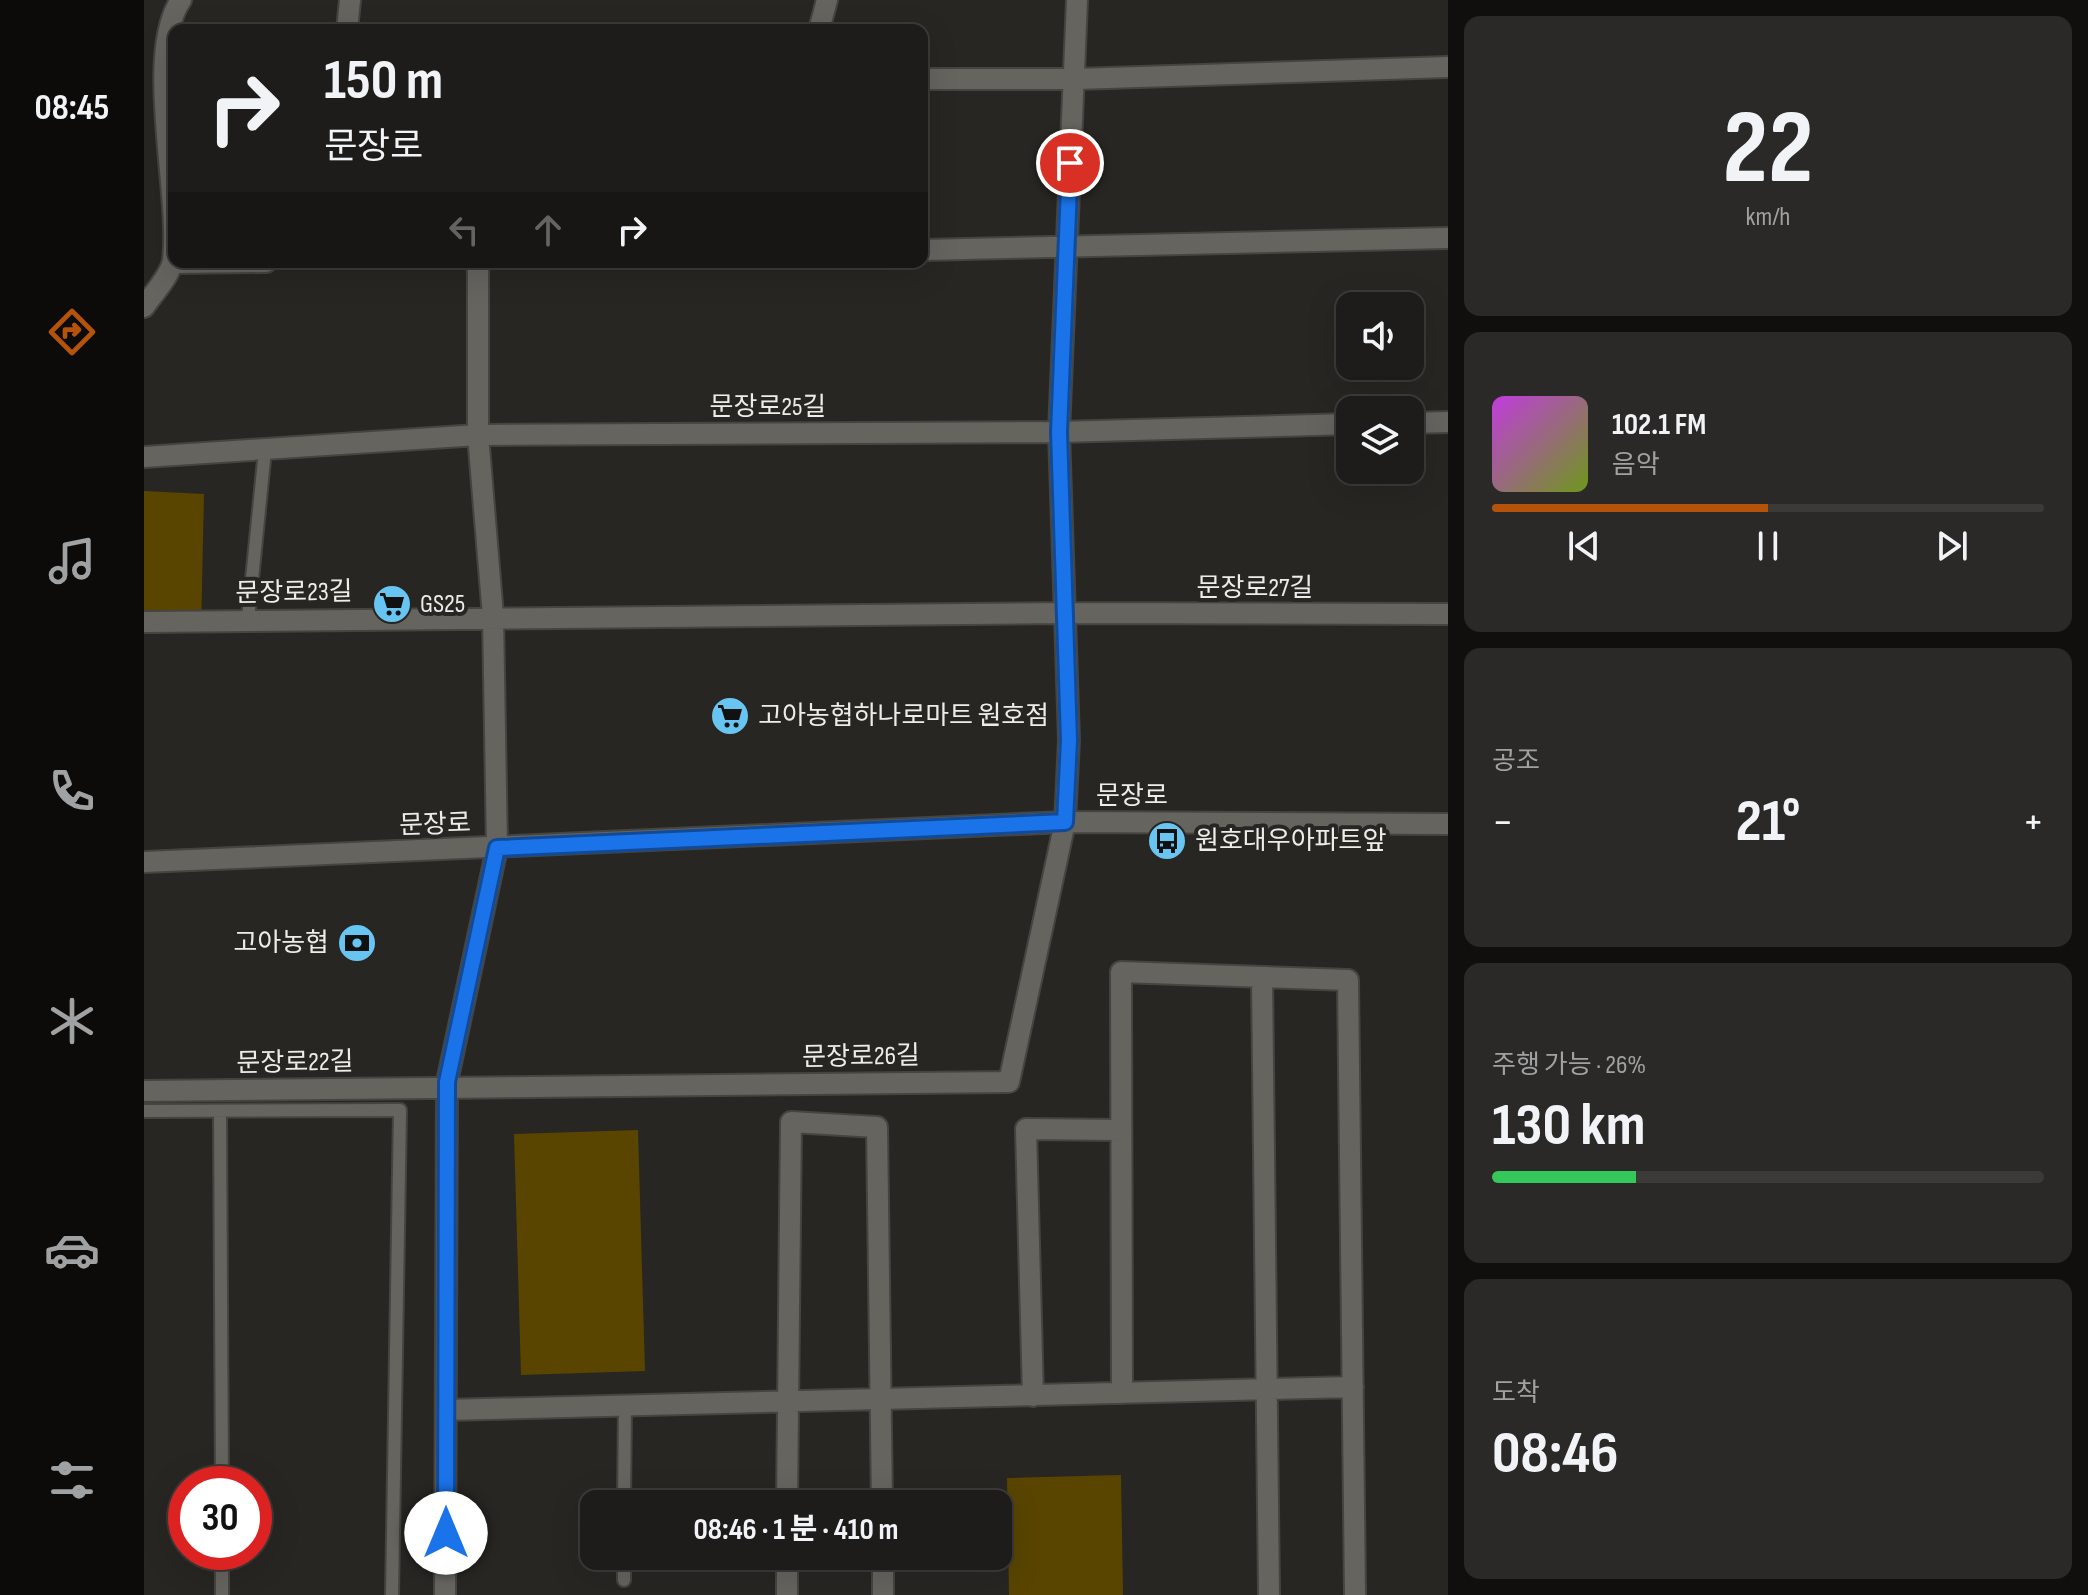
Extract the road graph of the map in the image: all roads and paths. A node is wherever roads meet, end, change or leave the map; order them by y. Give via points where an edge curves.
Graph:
1 (181, 0) edge
2 (350, 0) edge
3 (827, 0) edge
4 (1077, 0) edge
5 (168, 24) edge
6 (348, 24) edge
7 (821, 24) edge
8 (1448, 67) edge
9 (928, 79) edge
10 (1076, 79) junction
11 (1448, 238) edge
12 (1065, 247) junction
13 (928, 250) edge
14 (170, 268) edge
15 (478, 268) edge
16 (144, 307) edge
17 (1448, 422) edge
18 (1424, 423) edge
19 (1336, 424) edge
20 (1059, 432) junction
21 (478, 435) junction
22 (265, 450) junction
23 (144, 457) edge
24 (1062, 613) junction
25 (1448, 614) edge
26 (493, 616) junction
27 (248, 619) junction
28 (144, 622) edge
29 (1065, 822) junction
30 (1448, 824) edge
31 (497, 848) junction
32 (144, 862) edge
33 (1262, 977) junction
34 (447, 1088) junction
35 (144, 1091) edge
36 (144, 1111) edge
37 (220, 1111) junction
38 (1121, 1130) junction
39 (1353, 1387) junction
40 (1267, 1390) junction
41 (1122, 1393) junction
42 (1033, 1396) junction
43 (881, 1399) junction
44 (788, 1402) junction
45 (625, 1406) junction
46 (446, 1410) junction
47 (222, 1466) edge
48 (624, 1490) edge
49 (787, 1490) edge
50 (882, 1490) edge
51 (222, 1570) edge
52 (624, 1570) edge
53 (787, 1570) edge
54 (883, 1570) edge
55 (624, 1580) dead end
56 (222, 1595) edge
57 (392, 1595) edge
58 (445, 1595) edge
59 (787, 1595) edge
60 (883, 1595) edge
61 (1269, 1595) edge
62 (1355, 1595) edge

1 - 5 street
2 - 6 street
3 - 7 street
4 - 10 street
8 - 10 street
9 - 10 street
10 - 12 street
11 - 12 street
12 - 13 street
12 - 20 street
14 - 16 street
15 - 21 street
17 - 18 street
19 - 20 street
20 - 21 street, 문장로25길
20 - 24 street
21 - 22 street
21 - 26 street
22 - 23 street
22 - 27 lane
24 - 25 street, 문장로27길
24 - 26 street
24 - 29 street via 1069,740
26 - 27 street, 문장로23길
26 - 31 street
27 - 28 street, 문장로23길
29 - 30 street, 문장로
29 - 31 street, 문장로
29 - 34 street, 문장로26길 via 1009,1082
31 - 32 street, 문장로
31 - 34 street
33 - 38 street via 1121,972
33 - 39 street via 1348,980
33 - 40 street
34 - 35 street, 문장로22길
34 - 46 street
36 - 37 lane
37 - 47 lane
37 - 57 lane via 400,1110
38 - 41 street
38 - 42 street via 1026,1129
39 - 40 street
39 - 62 street
40 - 41 street
40 - 61 street
41 - 42 street
42 - 43 street
43 - 44 street
43 - 44 street via 877,1127 791,1122
43 - 50 street
44 - 45 street
44 - 49 street
45 - 46 street
45 - 48 lane
46 - 58 street
51 - 56 lane
52 - 55 lane
53 - 59 street
54 - 60 street

